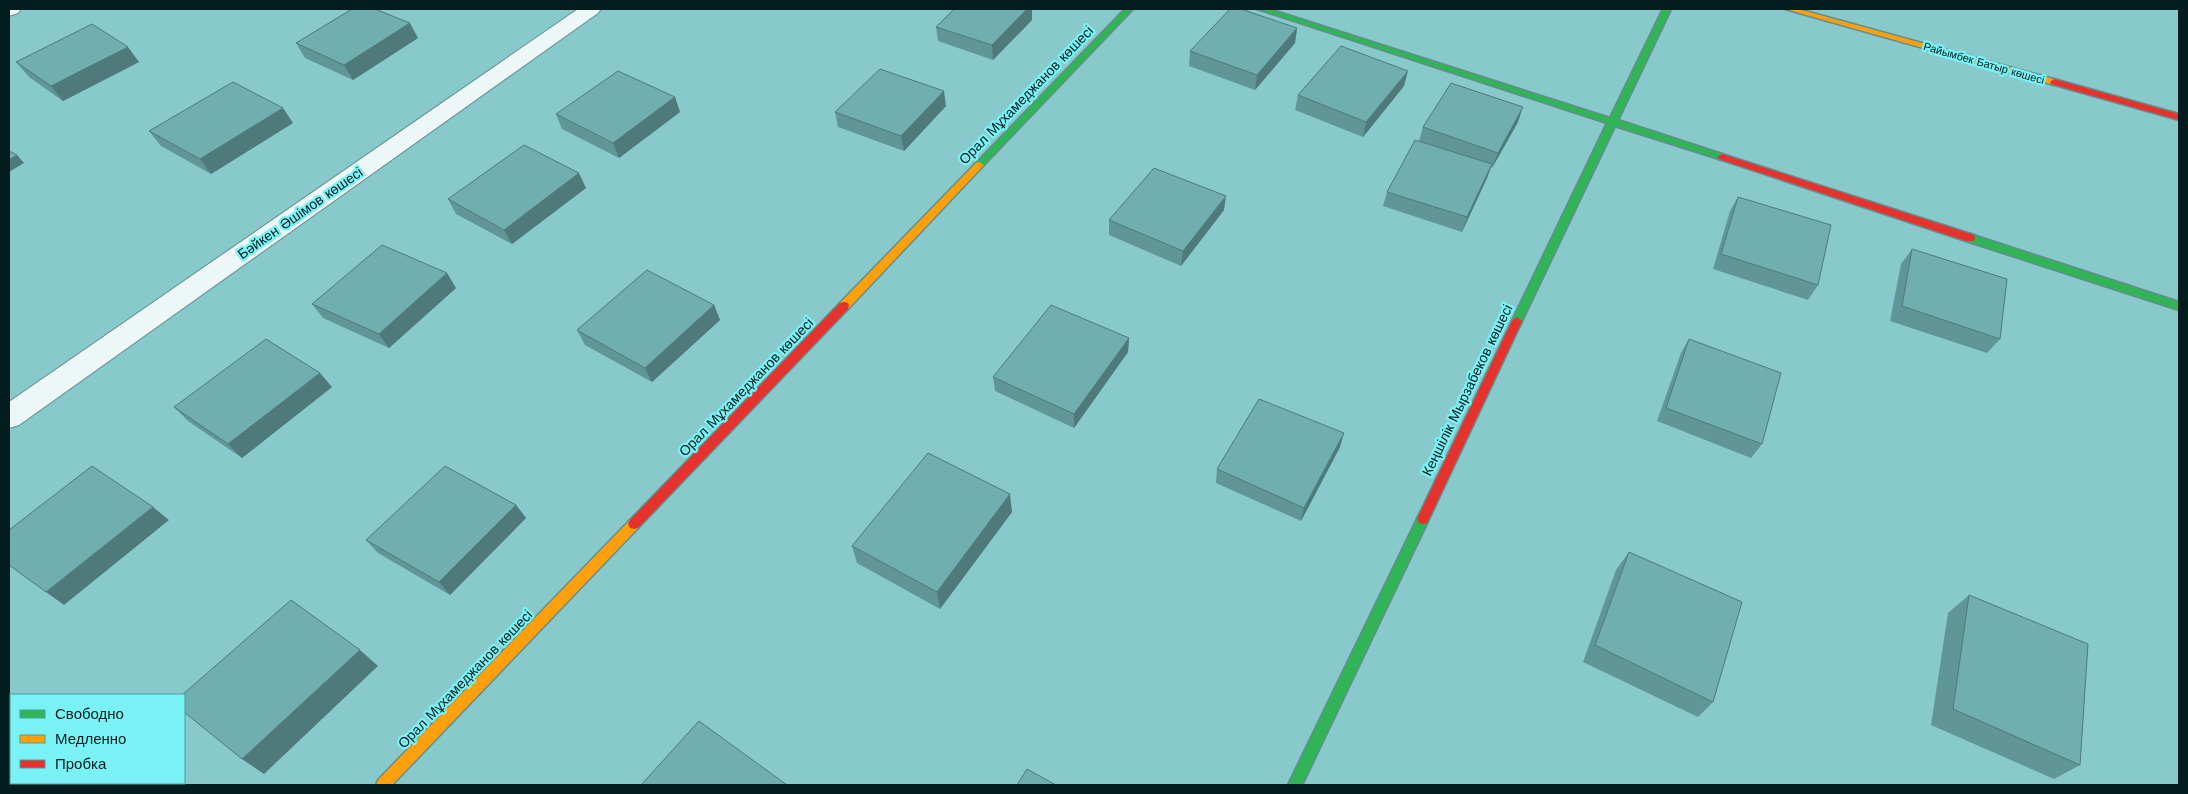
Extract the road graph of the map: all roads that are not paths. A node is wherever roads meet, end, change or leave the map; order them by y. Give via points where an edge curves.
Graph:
1 (591, 9) edge
2 (1129, 9) edge
3 (1261, 9) edge
4 (1667, 9) edge
5 (1789, 9) edge
6 (2179, 117) edge
7 (1613, 121) junction
8 (2179, 306) edge
9 (9, 417) edge
10 (383, 785) edge
11 (1295, 785) edge

1 - 9 street, Бәйкен Әшімов көшесі
2 - 10 street, Орал Мұхамеджанов көшесі
3 - 7 street
4 - 7 street, Кеңшілік Мырзабеков көшесі
5 - 6 street, Райымбек Батыр көшесі
7 - 8 street
7 - 11 street, Кеңшілік Мырзабеков көшесі

